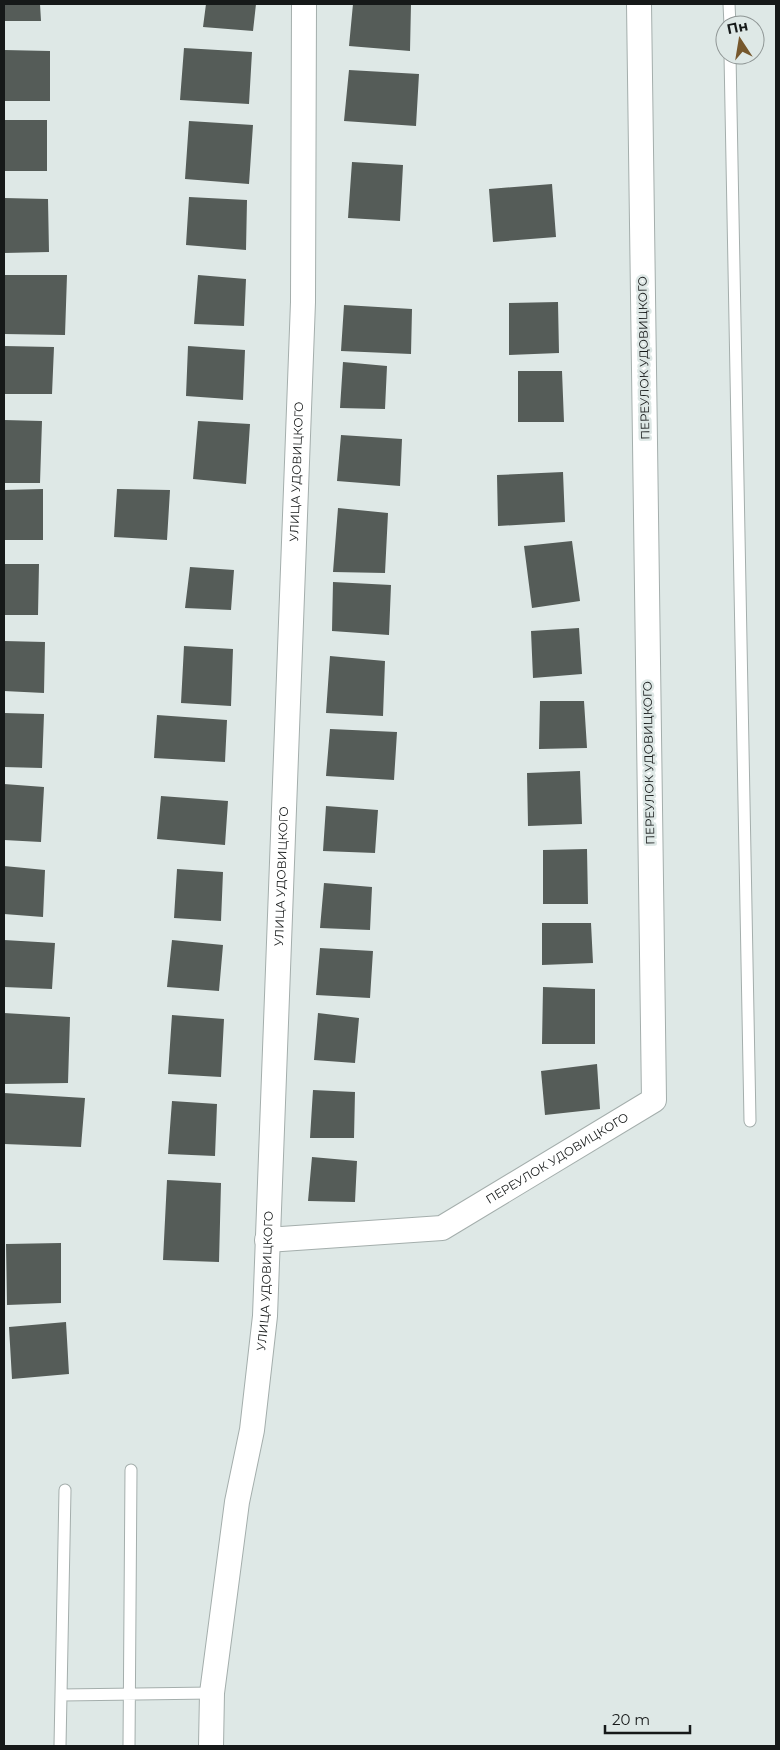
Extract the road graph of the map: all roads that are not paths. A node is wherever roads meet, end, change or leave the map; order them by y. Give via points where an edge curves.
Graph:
1 (304, 4) edge
2 (639, 4) edge
3 (730, 65) edge
4 (750, 1121) dead end
5 (268, 1240) junction
6 (131, 1470) dead end
7 (65, 1490) dead end
8 (212, 1693) junction
9 (129, 1694) junction
10 (62, 1695) junction
11 (60, 1746) edge
12 (129, 1746) edge
13 (211, 1746) edge

1 - 5 street, УЛИЦА УДОВИЦКОГО via 303,302
2 - 5 street, ПЕРЕУЛОК УДОВИЦКОГО via 654,1100 442,1228
3 - 4 lane
5 - 8 street, УЛИЦА УДОВИЦКОГО via 265,1316 252,1430 237,1502
6 - 9 lane
7 - 10 lane
8 - 9 lane
8 - 13 street, УЛИЦА УДОВИЦКОГО
9 - 10 lane
9 - 12 lane
10 - 11 lane

